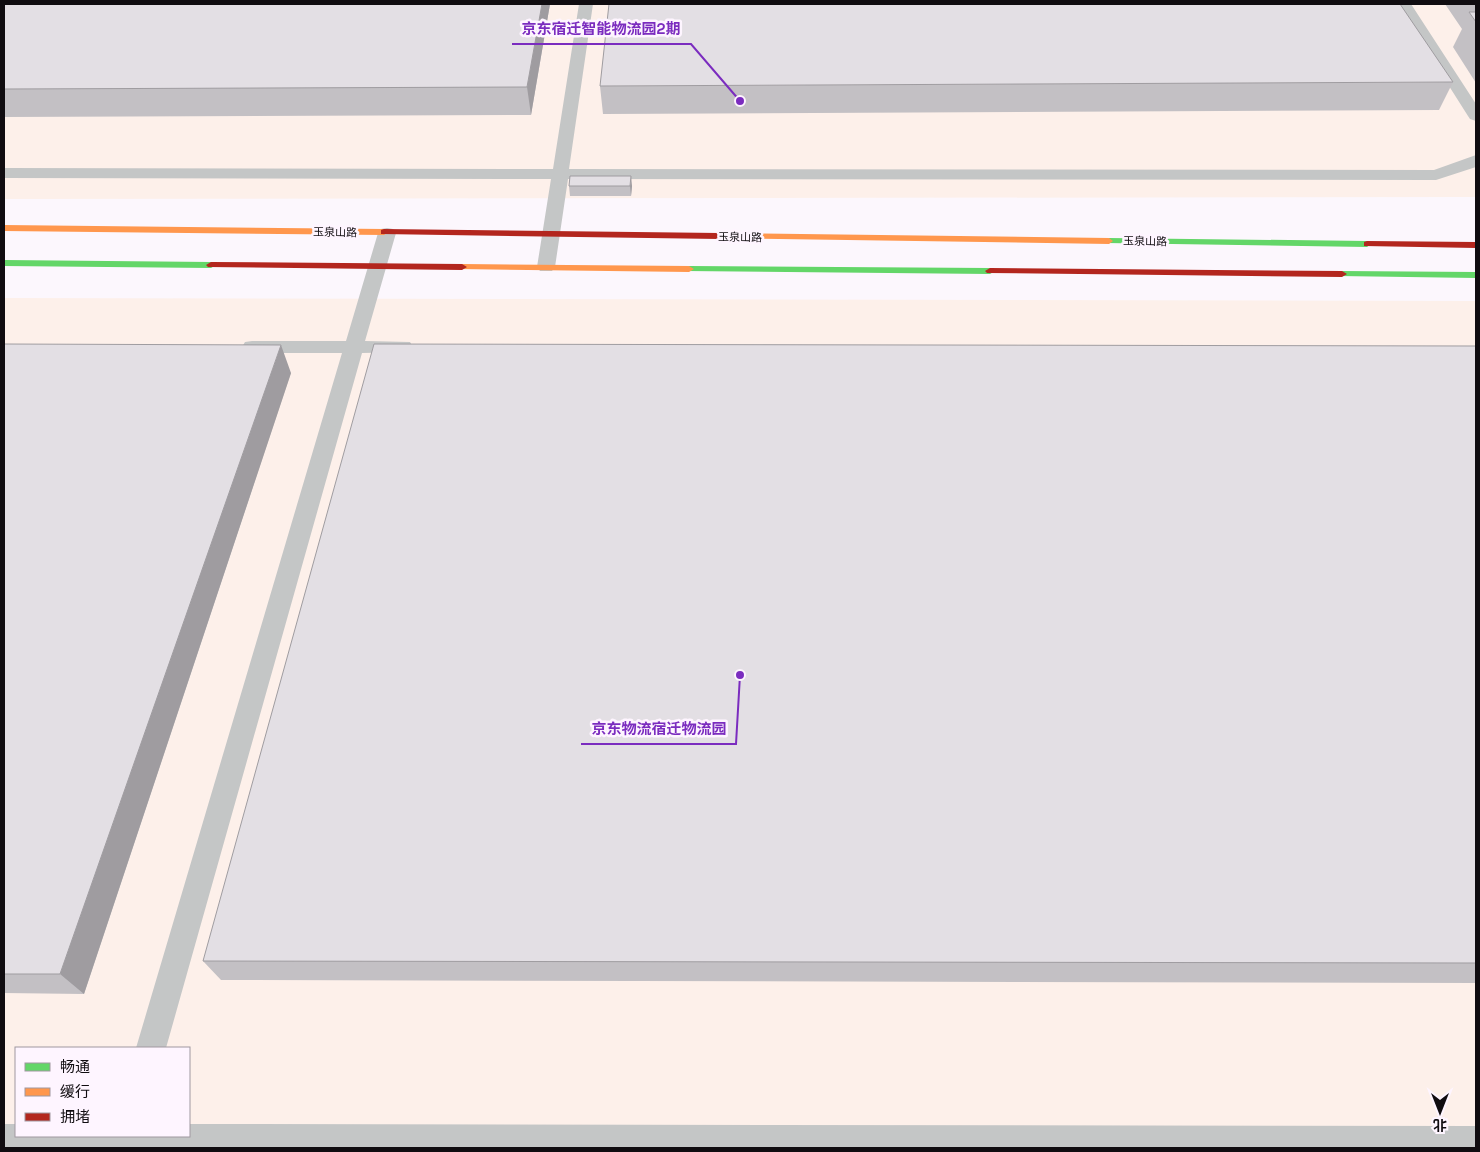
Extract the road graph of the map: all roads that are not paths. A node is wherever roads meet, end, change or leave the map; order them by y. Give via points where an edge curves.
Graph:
1 (586, 4) edge
2 (1404, 4) edge
3 (1476, 116) edge
4 (1476, 160) edge
5 (4, 173) edge
6 (560, 174) junction
7 (4, 228) edge
8 (387, 232) junction
9 (552, 234) junction
10 (1476, 245) edge
11 (4, 263) edge
12 (377, 266) junction
13 (546, 267) junction
14 (1476, 276) edge
15 (237, 347) edge
16 (354, 347) junction
17 (423, 347) edge
18 (151, 1047) edge
19 (4, 1139) edge
20 (124, 1141) edge
21 (1476, 1141) edge

1 - 6 lane
2 - 3 lane
4 - 6 lane via 1436,175
5 - 6 lane
6 - 9 lane
7 - 8 street, 玉泉山路
8 - 9 street, 玉泉山路
8 - 12 lane
9 - 10 street, 玉泉山路
9 - 13 lane
11 - 12 street
12 - 13 street
12 - 16 lane
13 - 14 street
15 - 16 lane
16 - 17 lane
16 - 18 lane
19 - 20 lane
20 - 21 lane

